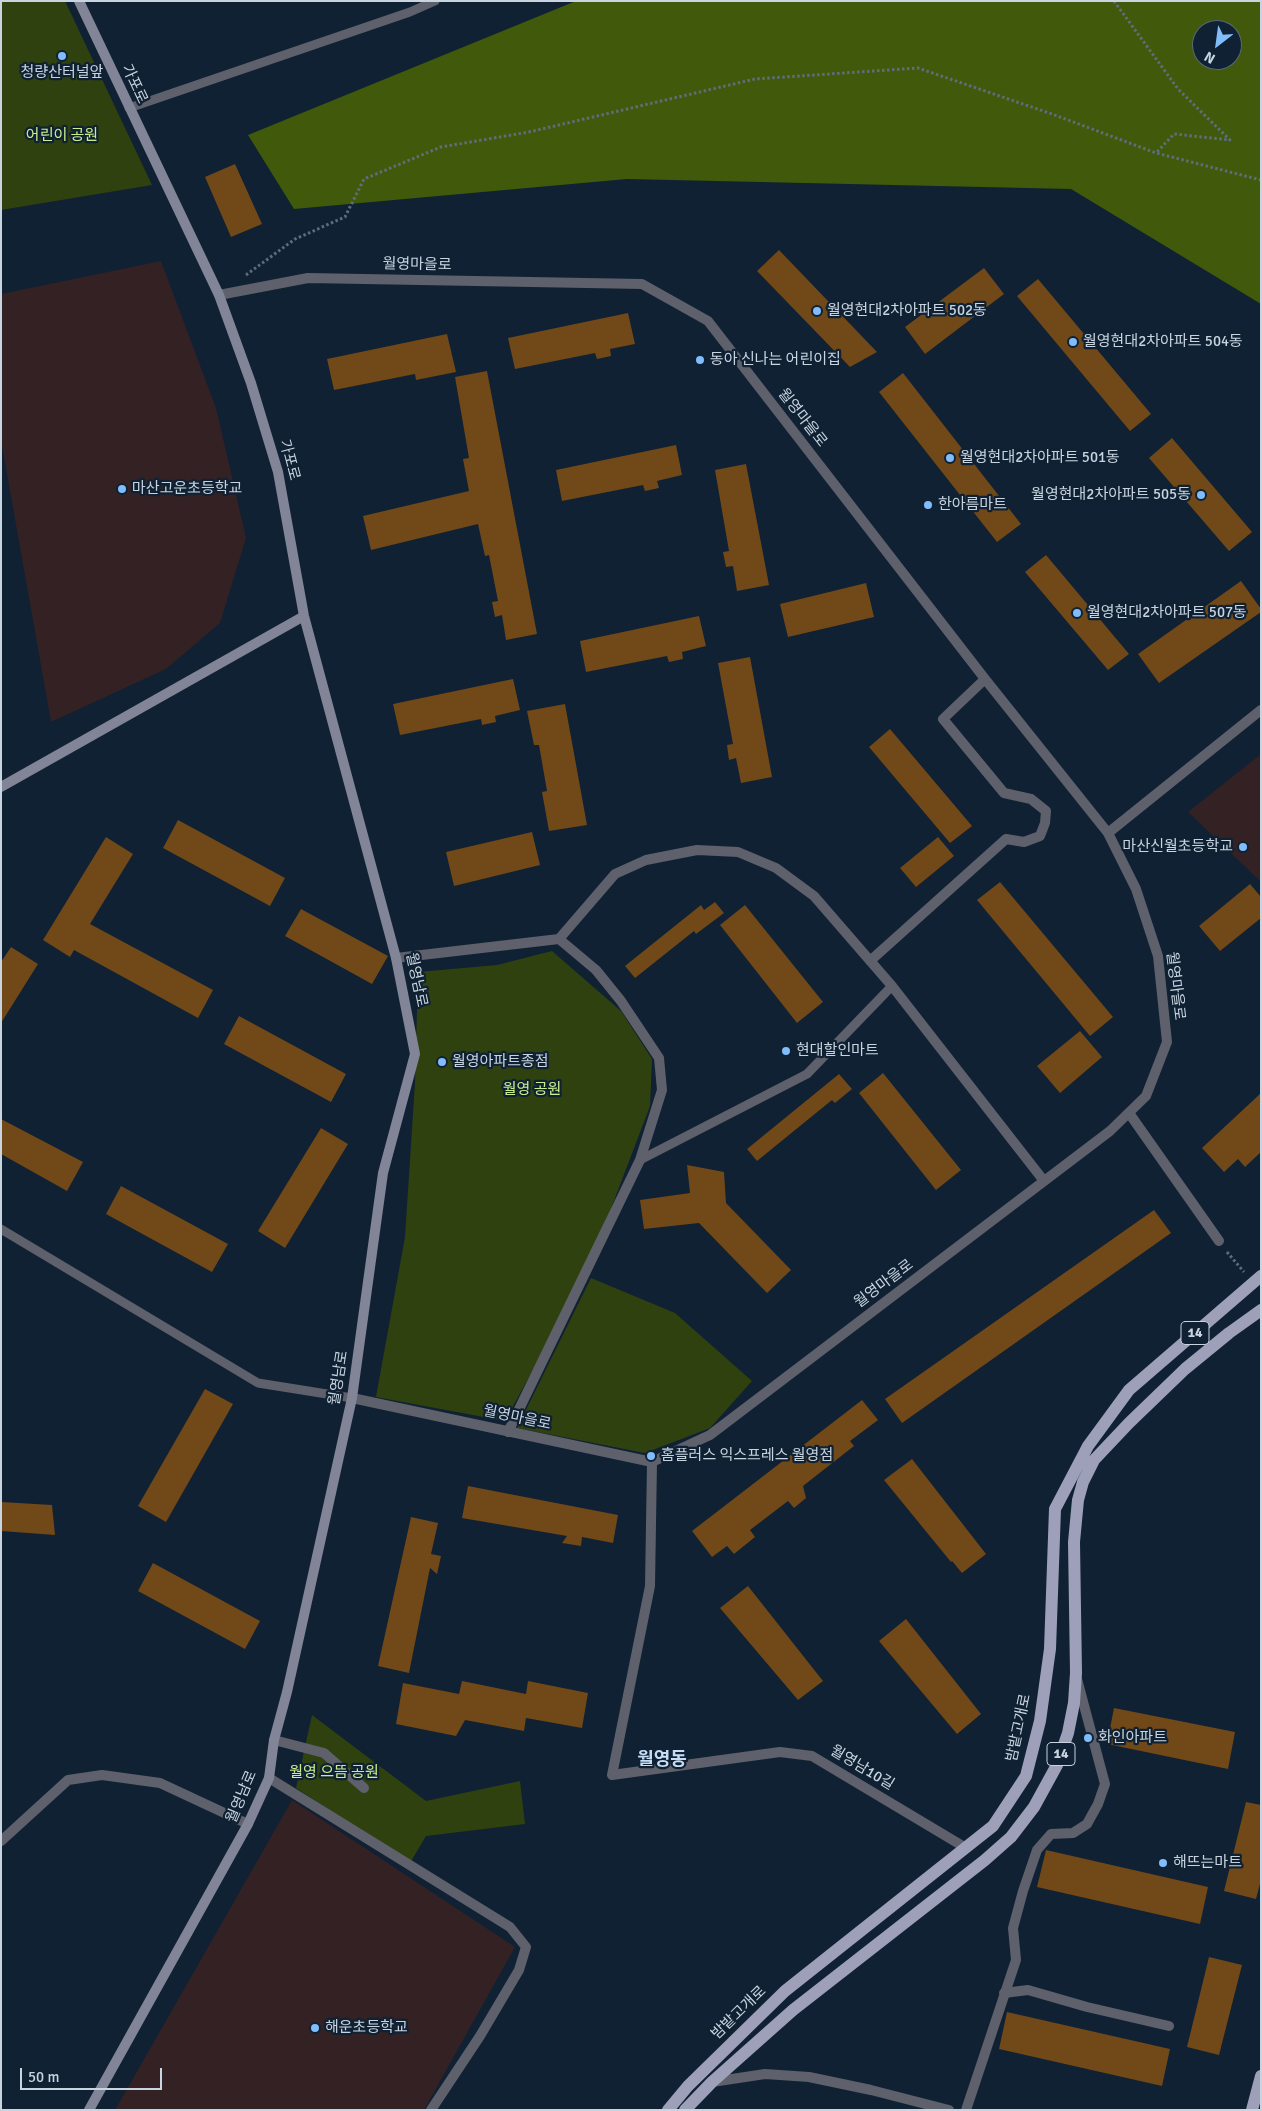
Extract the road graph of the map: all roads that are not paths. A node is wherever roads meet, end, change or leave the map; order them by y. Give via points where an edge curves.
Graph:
1 (79, 1) edge
2 (435, 1) edge
3 (129, 108) junction
4 (219, 295) junction
5 (304, 616) junction
6 (986, 679) junction
7 (1261, 710) edge
8 (1, 787) edge
9 (1108, 833) junction
10 (559, 939) junction
11 (396, 958) junction
12 (870, 961) junction
13 (892, 986) junction
14 (1128, 1113) junction
15 (640, 1160) junction
16 (1044, 1181) junction
17 (1, 1229) edge
18 (1219, 1242) road end
19 (1255, 1276) edge
20 (1261, 1310) edge
21 (352, 1398) junction
22 (508, 1432) junction
23 (652, 1462) junction
24 (1076, 1673) junction
25 (274, 1740) junction
26 (269, 1778) junction
27 (364, 1788) dead end
28 (248, 1824) junction
29 (1, 1840) edge
30 (966, 1848) junction
31 (1004, 1993) junction
32 (1169, 2026) dead end
33 (1261, 2076) edge
34 (712, 2082) junction
35 (89, 2110) edge
36 (431, 2110) edge
37 (668, 2110) edge
38 (684, 2110) edge
39 (949, 2110) edge
40 (966, 2110) edge
41 (1252, 2110) edge

1 - 3 main road, 가포로
2 - 3 lane
3 - 4 main road, 가포로
4 - 5 main road, 가포로 via 251,383 278,472
4 - 6 street, 월영마을로 via 308,278 642,284 708,321
5 - 8 main road
5 - 11 main road, 월영남로
6 - 9 street, 월영마을로
6 - 12 street via 943,719 1004,793 1031,799 1046,811 1040,836 1024,842 1006,839
7 - 9 street
9 - 14 street, 월영마을로 via 1136,889 1158,956 1167,1042 1146,1096
10 - 11 street
10 - 12 street via 615,874 646,860 697,850 738,852 776,868 814,896
10 - 15 street via 596,970 659,1058 662,1090
11 - 21 main road, 월영남로 via 415,1054 383,1173
12 - 13 street
13 - 15 lane via 807,1074
13 - 16 street
14 - 16 street, 월영마을로 via 1110,1131
14 - 18 street
15 - 22 street
16 - 23 street, 월영마을로 via 710,1434
17 - 21 lane via 258,1383
19 - 30 main road, 밤밭고개로 / 14 via 1128,1390 1088,1446 1055,1509 1050,1649 1040,1721 1026,1776 993,1826
20 - 24 main road, 14 via 1185,1369 1098,1454 1090,1467 1080,1491 1075,1523
21 - 22 street, 월영마을로
21 - 25 main road, 월영남로
22 - 23 street, 월영마을로
23 - 30 street, 월영남10길 via 650,1586 612,1775 780,1752 812,1756
24 - 31 street via 1104,1784 1087,1824 1073,1833 1051,1834 1037,1850 1013,1928 1016,1960
24 - 34 main road, 14 via 1071,1721 1057,1765 1034,1807 1011,1837 793,2010
25 - 26 main road, 월영남로
25 - 27 street via 324,1753
26 - 28 main road, 월영남로
26 - 36 street via 510,1927 526,1948 519,1970
28 - 29 street via 160,1783 102,1775 68,1780
28 - 35 main road, 월영남로
30 - 37 main road, 밤밭고개로 / 14 via 785,1991 688,2086
31 - 32 street via 1028,1990
31 - 40 street
33 - 41 main road
34 - 38 main road, 14
34 - 39 street via 765,2074 809,2077

